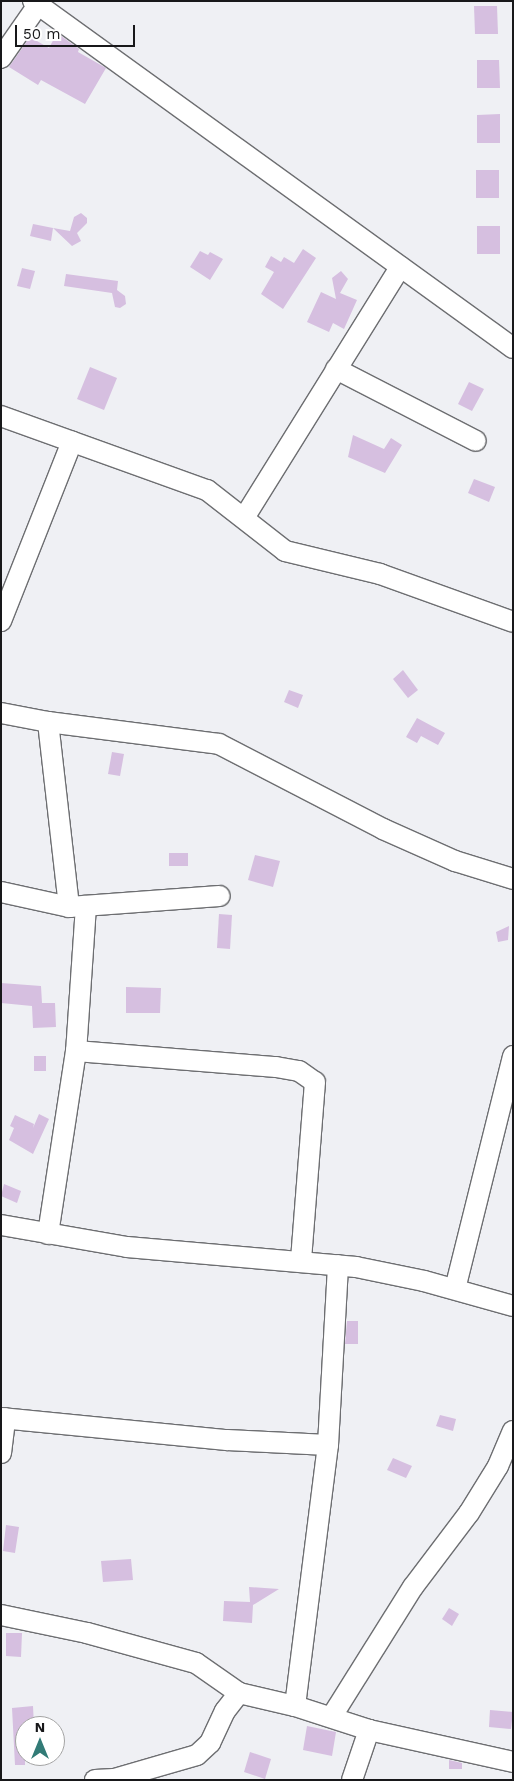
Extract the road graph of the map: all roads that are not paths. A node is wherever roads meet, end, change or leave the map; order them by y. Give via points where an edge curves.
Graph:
1 (35, 3) edge
2 (1, 58) edge
3 (400, 267) junction
4 (513, 348) edge
5 (336, 369) junction
6 (1, 416) edge
7 (476, 441) dead end
8 (72, 442) junction
9 (244, 518) junction
10 (1, 621) edge
11 (513, 622) edge
12 (1, 713) edge
13 (48, 722) junction
14 (513, 879) edge
15 (1, 892) edge
16 (220, 896) dead end
17 (77, 906) junction
18 (76, 1051) junction
19 (513, 1056) edge
20 (1, 1225) edge
21 (48, 1234) junction
22 (301, 1260) junction
23 (338, 1265) junction
24 (455, 1289) junction
25 (513, 1306) edge
26 (3, 1418) edge
27 (513, 1432) edge
28 (328, 1445) junction
29 (1, 1453) edge
30 (1, 1615) edge
31 (239, 1694) junction
32 (295, 1706) junction
33 (332, 1716) junction
34 (368, 1730) junction
35 (513, 1762) edge
36 (108, 1779) edge
37 (352, 1780) edge

1 - 2 street
1 - 3 street
3 - 4 street
3 - 5 street
5 - 7 street
5 - 9 street
6 - 8 street
8 - 9 street via 190,482
8 - 10 street
9 - 11 street via 284,551 380,574
12 - 13 street
13 - 14 street via 219,744 383,829 455,861
13 - 17 street
15 - 17 street
16 - 17 street
17 - 18 street
18 - 21 street
18 - 22 street via 276,1067 299,1071 315,1082
19 - 24 street
20 - 21 street
21 - 22 street via 127,1247
22 - 23 street
23 - 24 street
23 - 28 street
24 - 25 street
26 - 28 street via 227,1440
26 - 29 street
27 - 33 street via 498,1466 413,1587
28 - 32 street
30 - 31 street via 87,1633 196,1663
31 - 32 street
31 - 36 street via 225,1712 210,1743 196,1755
32 - 33 street
33 - 34 street
34 - 35 street
34 - 37 street

